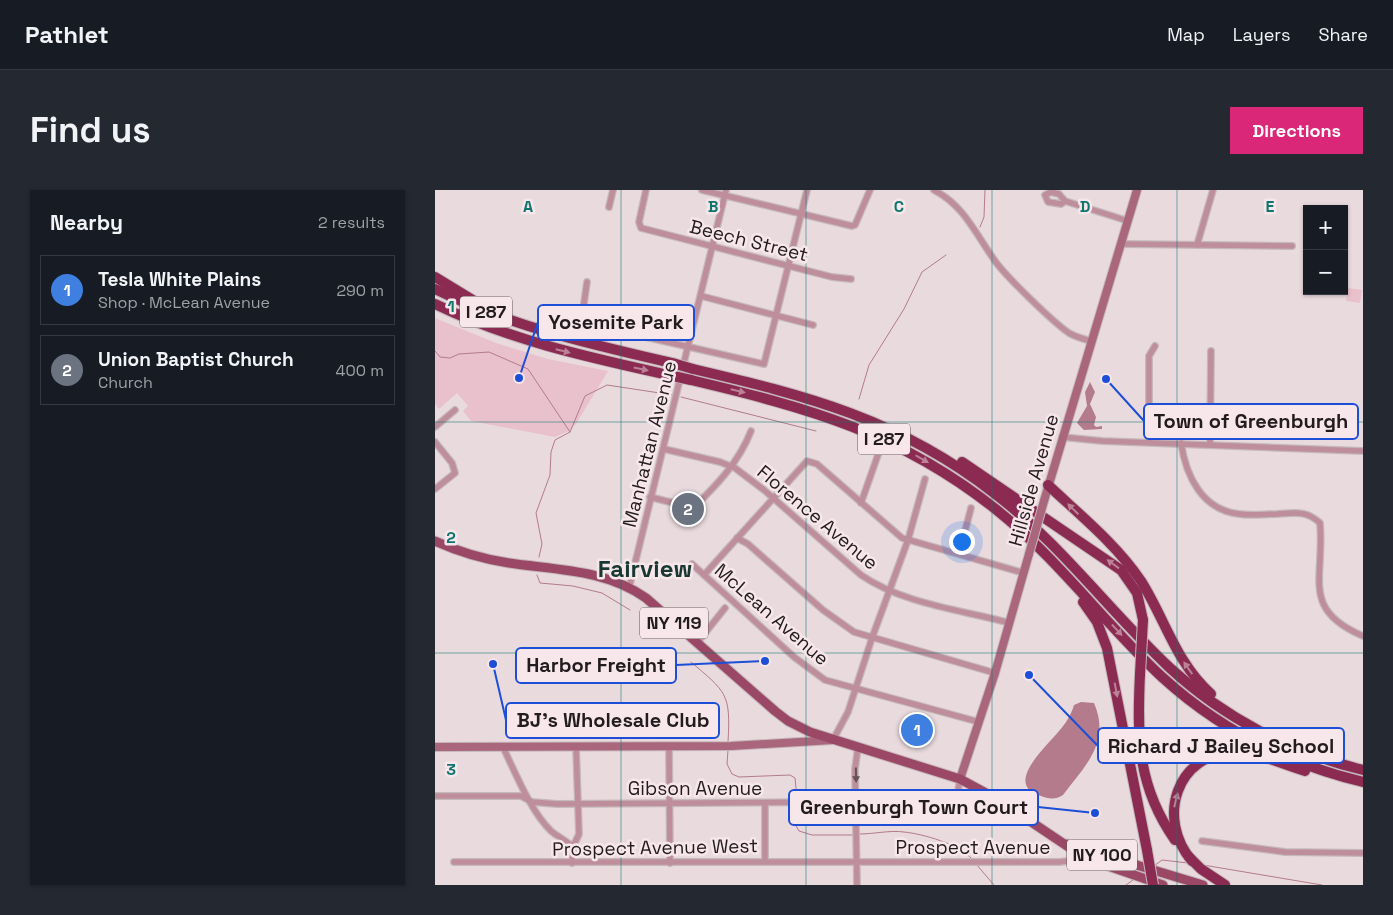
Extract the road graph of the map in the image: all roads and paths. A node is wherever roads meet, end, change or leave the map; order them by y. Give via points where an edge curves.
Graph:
1 (613, 190) edge
2 (646, 190) edge
3 (701, 190) edge
4 (807, 190) edge
5 (870, 190) edge
6 (933, 190) edge
7 (1137, 190) edge
8 (1213, 190) edge
9 (726, 193) edge
10 (1065, 201) dead end
11 (609, 207) dead end
12 (802, 214) junction
13 (1128, 220) junction
14 (1121, 244) junction
15 (1197, 245) junction
16 (1292, 246) dead end
17 (713, 247) junction
18 (789, 265) junction
19 (435, 278) edge
20 (851, 279) dead end
21 (587, 282) dead end
22 (435, 290) edge
23 (701, 296) junction
24 (435, 304) edge
25 (435, 312) edge
26 (776, 317) junction
27 (813, 325) dead end
28 (538, 331) junction
29 (1091, 341) junction
30 (535, 343) junction
31 (1155, 346) dead end
32 (689, 347) junction
33 (1211, 351) dead end
34 (834, 406) junction
35 (455, 410) dead end
36 (435, 427) edge
37 (751, 431) dead end
38 (1062, 437) junction
39 (435, 442) edge
40 (1149, 442) junction
41 (1181, 443) junction
42 (1210, 444) junction
43 (664, 449) junction
44 (1363, 451) edge
45 (879, 452) dead end
46 (731, 467) junction
47 (925, 479) dead end
48 (1048, 486) junction
49 (435, 489) edge
50 (650, 497) junction
51 (773, 498) junction
52 (861, 504) junction
53 (971, 508) dead end
54 (737, 538) junction
55 (908, 540) junction
56 (435, 541) edge
57 (959, 554) junction
58 (1048, 556) junction
59 (692, 564) dead end
60 (1024, 573) junction
61 (704, 576) junction
62 (629, 588) junction
63 (889, 590) junction
64 (725, 608) dead end
65 (1010, 622) junction
66 (1363, 636) edge
67 (872, 638) junction
68 (697, 643) junction
69 (995, 673) junction
70 (855, 689) junction
71 (979, 722) junction
72 (1264, 733) junction
73 (833, 740) junction
74 (503, 746) junction
75 (577, 746) junction
76 (669, 746) junction
77 (435, 747) edge
78 (858, 747) junction
79 (1363, 770) edge
80 (960, 779) junction
81 (1363, 782) edge
82 (1363, 787) edge
83 (435, 796) edge
84 (531, 801) junction
85 (1000, 801) junction
86 (577, 803) junction
87 (669, 803) junction
88 (956, 803) junction
89 (765, 804) junction
90 (857, 804) junction
91 (1202, 841) dead end
92 (573, 847) junction
93 (1082, 852) junction
94 (1363, 853) edge
95 (765, 861) junction
96 (1192, 861) junction
97 (454, 862) dead end
98 (670, 862) junction
99 (857, 862) junction
100 (572, 863) junction
101 (1139, 867) junction
102 (1138, 881) junction
103 (857, 885) edge
104 (1153, 885) edge
105 (1163, 885) edge
106 (1203, 885) edge
107 (1225, 885) edge

1 - 11 street
2 - 17 street, Beech Street via 639,222 641,228
3 - 9 street
4 - 12 street
5 - 12 street via 855,226
6 - 29 street via 968,217 993,259 1068,333
7 - 13 main road, Hillside Avenue
8 - 15 street
9 - 12 street
9 - 17 street, Manhattan Avenue
10 - 13 street
12 - 18 street
13 - 14 main road, Hillside Avenue
14 - 15 street
14 - 29 main road, Hillside Avenue
15 - 16 street
17 - 18 street, Beech Street
17 - 23 street, Manhattan Avenue
18 - 20 street, Beech Street
18 - 26 street
19 - 28 highway via 473,301
21 - 32 street via 583,310 591,322
22 - 28 highway, I 287
23 - 26 street
23 - 32 street, Manhattan Avenue
24 - 30 highway, I 287
25 - 30 highway via 490,334
26 - 27 street
26 - 32 street via 764,364
28 - 34 highway, I 287, bridge via 786,391
29 - 38 main road, Hillside Avenue
30 -> 58 highway, I 287, bridge via 814,412 889,442 933,465 973,492
31 - 40 street via 1149,356
32 - 43 street, Manhattan Avenue
33 - 42 street
34 - 72 highway, I 287 via 910,439 994,492 1050,542 1170,668 1221,708
96 -> 34 highway, bridge via 1162,820 1144,775 1138,732 1143,620 1137,593 1129,580 1116,566 942,450 896,426
35 - 36 street
37 - 46 street
38 - 40 street
38 - 48 main road, Hillside Avenue
39 - 49 street via 452,463 455,475
40 - 41 street
41 - 42 street
41 - 66 street via 1186,471 1210,503 1239,514 1310,514 1320,523 1319,592 1324,608 1335,621
42 - 44 street
43 - 46 street, Florence Avenue
43 - 50 street, Manhattan Avenue
45 - 52 street
46 - 50 street via 693,508
46 - 51 street, Florence Avenue
47 - 55 street
48 - 60 main road, Hillside Avenue, bridge
72 -> 48 highway via 1198,682 1179,655 1149,594 1133,571 1113,547
50 - 62 street, Manhattan Avenue
51 - 52 street via 805,462 811,461
51 - 54 street
51 - 63 street, Florence Avenue via 861,575
52 - 55 street via 896,534
53 - 57 street
54 - 61 street
54 - 67 street via 845,627
55 - 57 street
55 - 63 street
56 - 62 main road, NY 119 via 477,557 583,572
57 - 60 street
58 -> 81 highway, I 287 via 1150,664 1201,708 1273,751 1320,770
58 -> 104 highway, bridge via 1092,614 1104,640
59 - 61 street, McLean Avenue
60 - 65 main road, Hillside Avenue
61 - 70 street, McLean Avenue via 816,675
62 - 68 main road, NY 119 via 646,598
63 - 65 street, Florence Avenue
63 - 67 street
64 - 68 street
65 - 69 main road, Hillside Avenue
67 - 69 street
67 - 70 street
68 - 73 main road, NY 119 via 781,716 803,729
69 - 71 main road, Hillside Avenue
70 - 71 street, McLean Avenue
70 - 73 street via 848,712
71 - 80 main road, Hillside Avenue
72 - 79 highway, I 287 via 1309,754
73 - 76 main road
73 - 78 main road, NY 119
74 - 75 main road
74 - 77 main road
74 - 84 street
75 - 76 main road
75 - 86 street
76 - 87 street
78 - 80 main road, NY 119
78 -> 90 street via 855,769
80 - 85 main road, NY 100
80 - 88 street
96 -> 82 highway via 1175,833 1174,804 1187,776 1211,757 1243,753
83 - 84 street, Gibson Avenue via 521,796
84 - 86 street, Gibson Avenue
84 - 92 street via 553,832
85 - 88 street, Gibson Avenue
85 - 93 main road, NY 100
86 - 87 street, Gibson Avenue
86 - 92 street via 579,834
87 - 89 street, Gibson Avenue
87 - 98 street
88 - 90 street, Gibson Avenue
89 - 90 street, Gibson Avenue
89 - 95 street
90 - 99 street
91 - 94 street via 1285,852
92 - 100 street
93 - 99 street, Prospect Avenue via 1068,861 1059,862
93 - 101 main road, NY 100
93 - 102 main road, NY 100
95 - 98 street, Prospect Avenue West
95 - 99 street, Prospect Avenue West
96 - 107 highway
97 - 100 street, Prospect Avenue West
98 - 100 street, Prospect Avenue West
99 - 103 street
101 - 102 street
101 - 106 main road, NY 100
102 - 105 main road, NY 100

